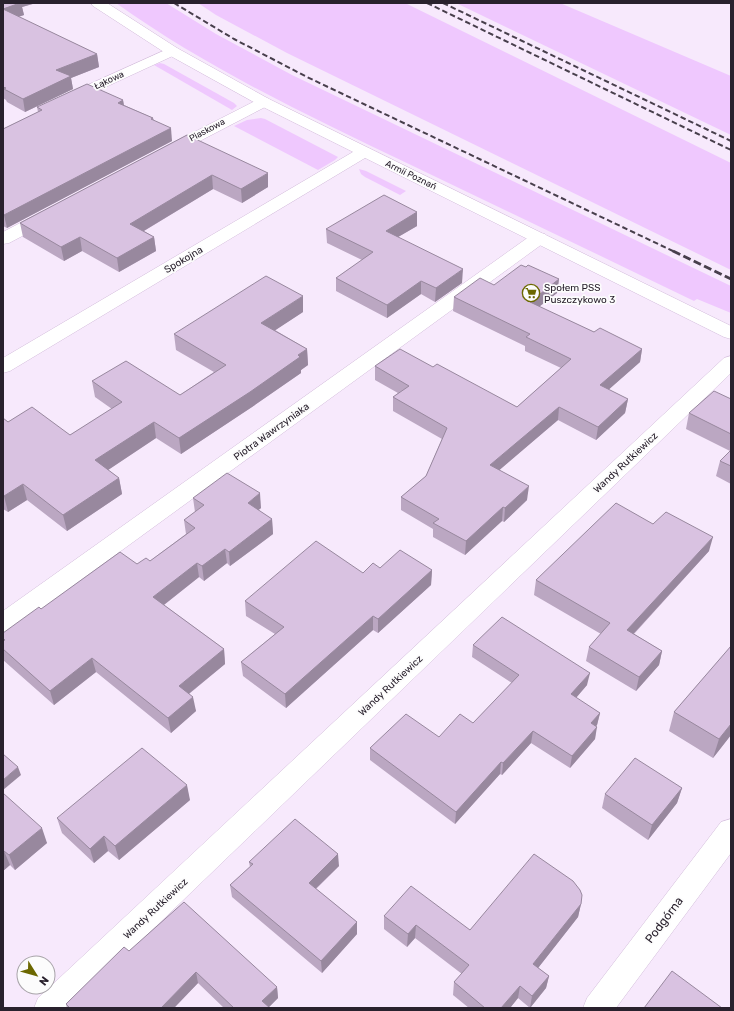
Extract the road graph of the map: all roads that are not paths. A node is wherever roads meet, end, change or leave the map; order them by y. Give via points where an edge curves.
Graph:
1 (98, 3) edge
2 (172, 51) junction
3 (264, 102) junction
4 (52, 107) edge
5 (364, 152) junction
6 (157, 157) edge
7 (59, 209) edge
8 (539, 238) junction
9 (3, 239) edge
10 (731, 333) edge
11 (731, 362) edge
12 (3, 367) edge
13 (3, 624) edge
14 (731, 831) edge
15 (49, 1008) edge
16 (598, 1008) edge

1 - 2 street, Armii Poznań
2 - 3 street, Armii Poznań
2 - 4 street, Łąkowa
3 - 5 street, Armii Poznań
3 - 6 street, Piaskowa
5 - 8 street, Armii Poznań
5 - 12 street, Spokojna
7 - 9 street
8 - 10 street, Armii Poznań
8 - 13 street, Piotra Wawrzyniaka
11 - 15 street, Wandy Rutkiewicz
14 - 16 street, Podgórna

